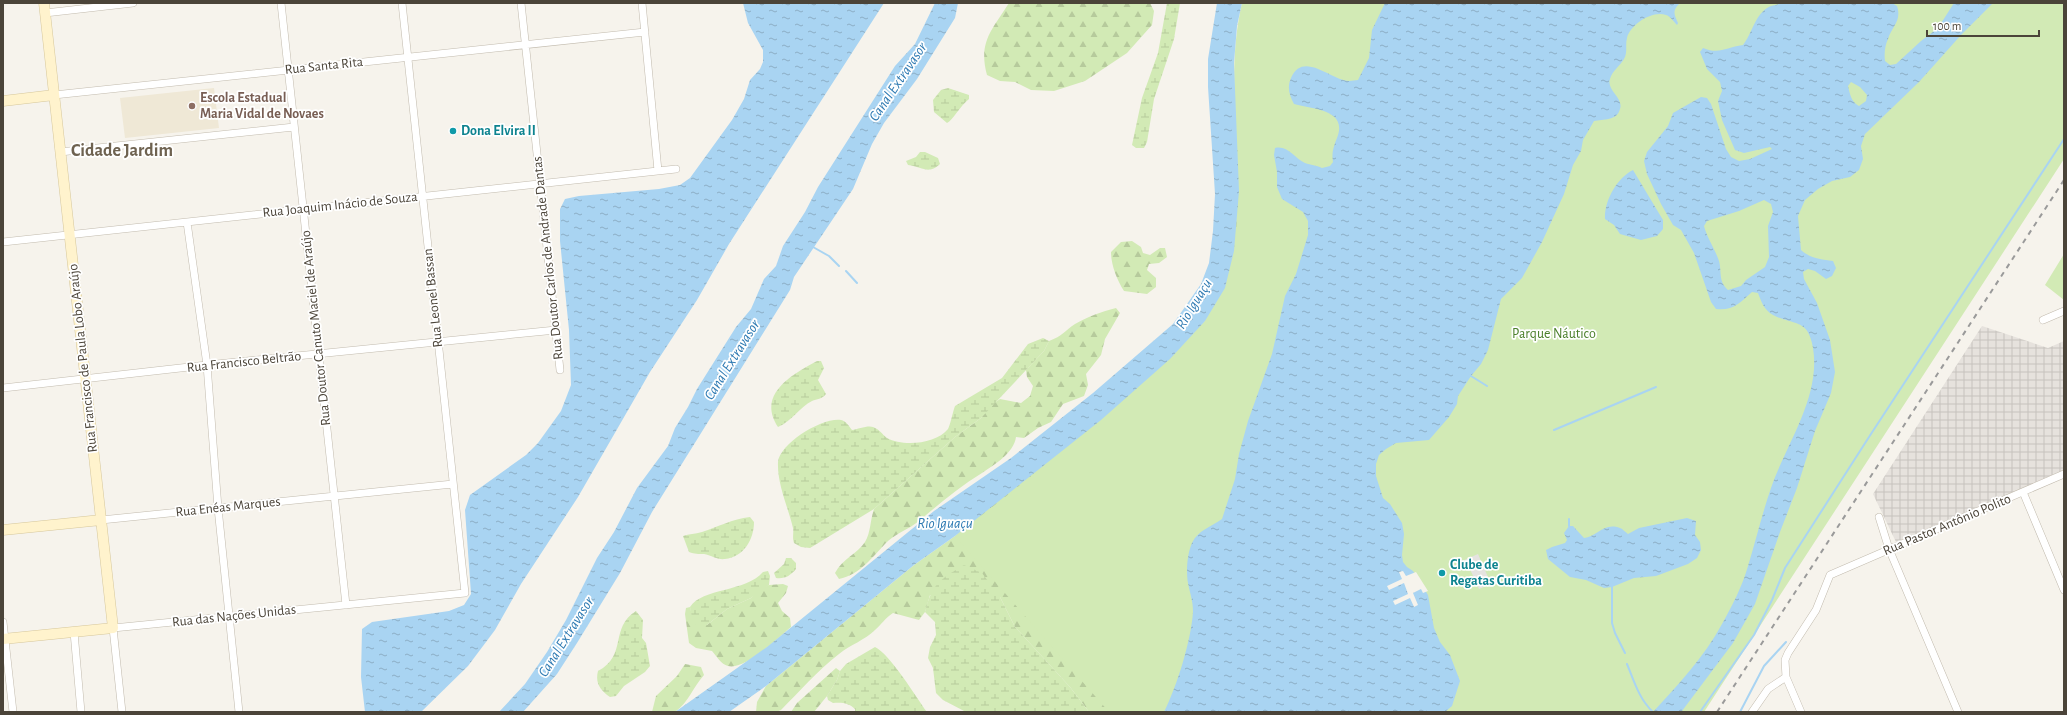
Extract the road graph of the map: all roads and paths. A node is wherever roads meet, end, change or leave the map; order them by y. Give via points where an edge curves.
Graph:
1 (133, 3) edge
2 (281, 3) edge
3 (402, 3) edge
4 (521, 3) edge
5 (642, 3) edge
6 (44, 8) edge
7 (645, 32) junction
8 (525, 45) junction
9 (408, 57) junction
10 (288, 70) junction
11 (54, 95) junction
12 (3, 101) edge
13 (294, 127) junction
14 (60, 152) junction
15 (676, 169) dead end
16 (658, 171) junction
17 (540, 184) junction
18 (422, 196) junction
19 (303, 209) junction
20 (187, 222) junction
21 (69, 235) junction
22 (3, 242) edge
23 (2064, 311) edge
24 (2043, 320) dead end
25 (556, 330) junction
26 (438, 342) junction
27 (319, 355) junction
28 (207, 365) junction
29 (560, 370) dead end
30 (85, 379) junction
31 (3, 388) edge
32 (2064, 474) edge
33 (453, 484) junction
34 (2023, 492) junction
35 (334, 496) junction
36 (218, 508) junction
37 (1879, 517) dead end
38 (101, 520) junction
39 (3, 530) edge
40 (1889, 549) junction
41 (2064, 590) edge
42 (464, 593) joint
43 (346, 605) junction
44 (229, 617) junction
45 (3, 622) edge
46 (113, 628) junction
47 (74, 632) junction
48 (4, 639) edge
49 (1786, 677) junction
50 (13, 712) edge
51 (81, 712) edge
52 (122, 712) edge
53 (239, 712) edge
54 (1752, 712) edge
55 (1801, 712) edge
56 (1958, 712) edge

1 - 6 street
2 - 10 street, Rua Doutor Canuto Maciel de Araújo
3 - 9 street, Rua Leonel Bassan
4 - 8 street, Rua Doutor Carlos de Andrade Dantas
5 - 7 street
6 - 11 street, Rua Francisco de Paula Lobo Araújo
7 - 8 street, Rua Santa Rita
7 - 16 street
8 - 9 street, Rua Santa Rita
8 - 17 street, Rua Doutor Carlos de Andrade Dantas
9 - 10 street, Rua Santa Rita
9 - 18 street, Rua Leonel Bassan
10 - 11 street, Rua Santa Rita
10 - 13 street, Rua Doutor Canuto Maciel de Araújo
11 - 12 street, Rua Santa Rita
11 - 14 street, Rua Francisco de Paula Lobo Araújo
13 - 14 street
13 - 19 street, Rua Doutor Canuto Maciel de Araújo
14 - 21 street, Rua Francisco de Paula Lobo Araújo
15 - 16 street, Rua Joaquim Inácio de Souza
16 - 17 street, Rua Joaquim Inácio de Souza
17 - 18 street, Rua Joaquim Inácio de Souza
17 - 25 street, Rua Doutor Carlos de Andrade Dantas
18 - 19 street, Rua Joaquim Inácio de Souza
18 - 26 street, Rua Leonel Bassan
19 - 20 street, Rua Joaquim Inácio de Souza
19 - 27 street, Rua Doutor Canuto Maciel de Araújo
20 - 21 street, Rua Joaquim Inácio de Souza
20 - 28 street
21 - 22 street, Rua Joaquim Inácio de Souza
21 - 30 street, Rua Francisco de Paula Lobo Araújo
23 - 24 street
25 - 26 street, Rua Francisco Beltrão
25 - 29 street, Rua Doutor Carlos de Andrade Dantas
26 - 27 street, Rua Francisco Beltrão
26 - 33 street, Rua Leonel Bassan
27 - 28 street, Rua Francisco Beltrão
27 - 35 street, Rua Doutor Canuto Maciel de Araújo
28 - 30 street, Rua Francisco Beltrão
28 - 36 street
30 - 31 street, Rua Francisco Beltrão
30 - 38 street, Rua Francisco de Paula Lobo Araújo
32 - 34 street, Rua Pastor Antônio Polito
33 - 35 street, Rua Enéas Marques
33 - 42 street, Rua Leonel Bassan
34 - 40 street, Rua Pastor Antônio Polito
34 - 41 street
35 - 36 street, Rua Enéas Marques
35 - 43 street, Rua Doutor Canuto Maciel de Araújo
36 - 38 street, Rua Enéas Marques
36 - 44 street
37 - 40 street
38 - 39 street, Rua Enéas Marques
38 - 46 street, Rua Francisco de Paula Lobo Araújo
40 - 49 street, Rua Pastor Antônio Polito via 1830,575 1816,610 1788,653 1785,660
40 - 56 street
42 - 43 street, Rua das Nações Unidas
43 - 44 street, Rua das Nações Unidas
44 - 46 street, Rua das Nações Unidas
44 - 53 street
45 - 48 street
46 - 47 street, Rua das Nações Unidas
46 - 52 street, Rua Francisco de Paula Lobo Araújo
47 - 48 street, Rua das Nações Unidas
47 - 51 street
48 - 50 street
49 - 54 street via 1768,689
49 - 55 street

